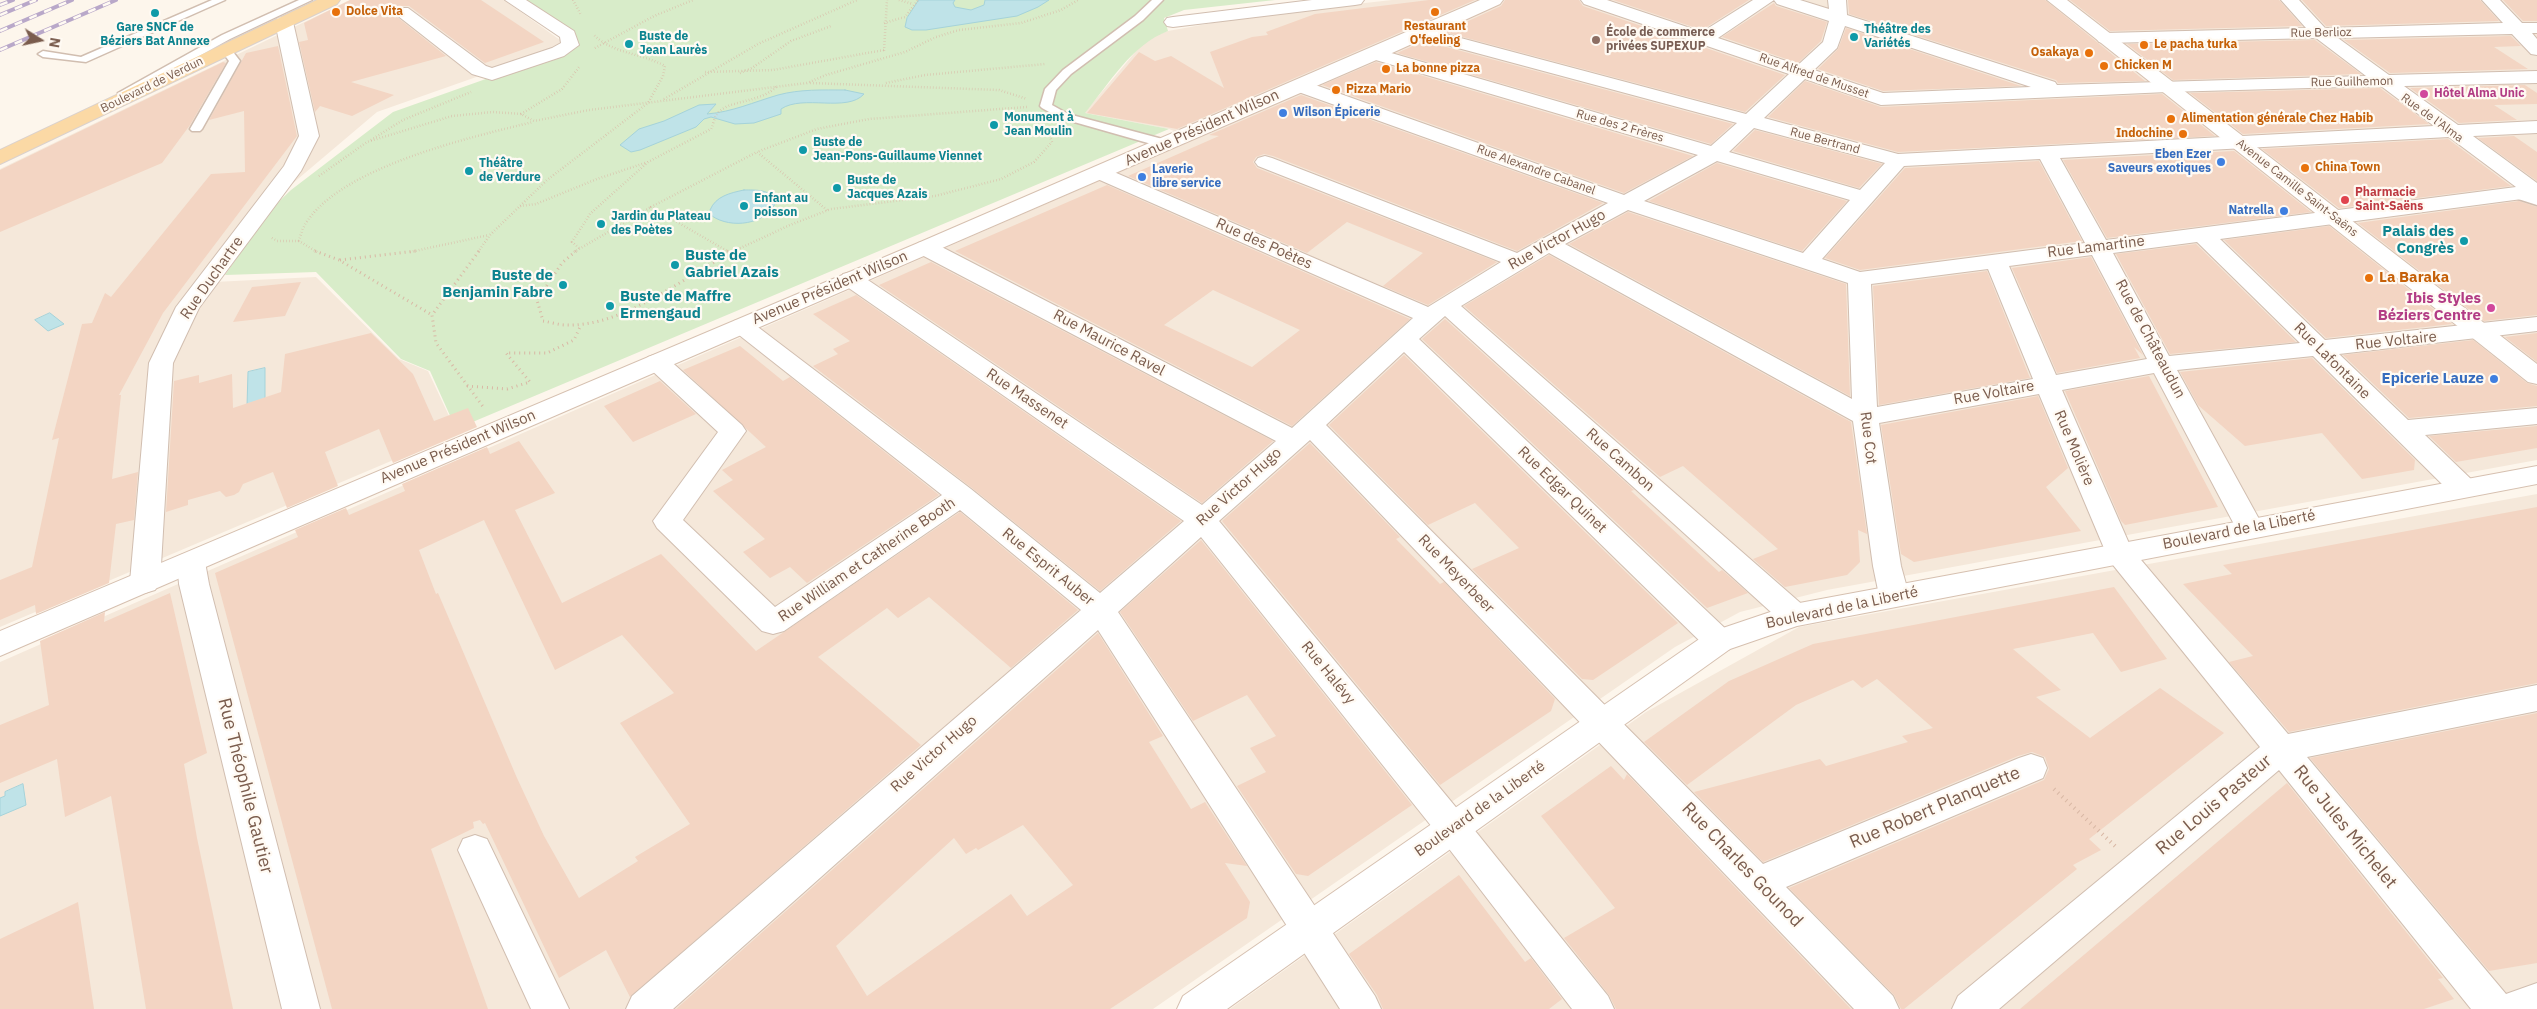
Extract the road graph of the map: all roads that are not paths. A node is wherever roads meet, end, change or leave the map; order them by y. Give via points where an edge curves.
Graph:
1 (220, 0) edge
2 (307, 0) edge
3 (332, 0) edge
4 (514, 0) edge
5 (1158, 0) edge
6 (1356, 0) edge
7 (1494, 0) edge
8 (1590, 0) edge
9 (1765, 0) edge
10 (1783, 0) edge
11 (2056, 0) edge
12 (2290, 0) edge
13 (2491, 0) edge
14 (1838, 8) edge
15 (402, 12) dead end
16 (284, 22) junction
17 (1173, 22) dead end
18 (2517, 28) junction
19 (2537, 28) edge
20 (1424, 32) junction
21 (2319, 32) junction
22 (1705, 38) junction
23 (2105, 38) junction
24 (226, 50) junction
25 (2537, 50) edge
26 (43, 54) dead end
27 (1375, 54) junction
28 (1801, 72) junction
29 (2537, 77) edge
30 (2382, 81) junction
31 (1300, 86) junction
32 (2166, 86) junction
33 (2063, 91) junction
34 (78, 121) junction
35 (1752, 121) junction
36 (2537, 126) edge
37 (196, 129) dead end
38 (2449, 130) junction
39 (2237, 142) junction
40 (1166, 144) junction
41 (2047, 152) junction
42 (1715, 154) junction
43 (0, 158) edge
44 (1898, 160) junction
45 (1266, 162) dead end
46 (1100, 173) junction
47 (2531, 194) edge
48 (1865, 198) junction
49 (1626, 202) junction
50 (2333, 217) junction
51 (2201, 233) junction
52 (1550, 245) junction
53 (2100, 246) junction
54 (926, 248) junction
55 (1995, 260) junction
56 (1518, 261) junction
57 (1807, 262) junction
58 (851, 279) junction
59 (1860, 279) junction
60 (1438, 311) junction
61 (2537, 324) edge
62 (742, 326) junction
63 (2481, 332) junction
64 (1405, 339) junction
65 (2320, 349) junction
66 (657, 362) junction
67 (2163, 364) junction
68 (2537, 376) edge
69 (2046, 383) junction
70 (2537, 416) edge
71 (1864, 417) junction
72 (2402, 429) junction
73 (1302, 432) junction
74 (2537, 475) edge
75 (2463, 488) junction
76 (961, 496) junction
77 (1203, 520) junction
78 (2250, 528) junction
79 (2119, 553) junction
80 (191, 562) junction
81 (145, 582) junction
82 (1894, 595) junction
83 (1100, 609) junction
84 (1794, 615) junction
85 (1719, 641) junction
86 (0, 644) edge
87 (2537, 698) edge
88 (1602, 723) junction
89 (2281, 749) junction
90 (2031, 768) road end
91 (1452, 827) junction
92 (475, 850) dead end
93 (1758, 882) junction
94 (1311, 928) junction
95 (2537, 1001) edge
96 (301, 1009) edge
97 (550, 1009) edge
98 (645, 1009) edge
99 (1196, 1009) edge
100 (1362, 1009) edge
101 (1595, 1009) edge
102 (1880, 1009) edge
103 (1971, 1009) edge
104 (2495, 1009) edge
105 (2514, 1009) edge

1 - 26 lane via 82,60
2 - 34 lane via 226,37
3 - 16 main road, Boulevard de Verdun
4 - 15 street via 568,35 570,45 492,74 479,70
5 - 40 lane via 1050,89 1046,106 1064,116
6 - 17 street
7 - 20 street, Avenue Président Wilson
8 - 22 street, Rue Alfred de Musset
9 - 22 street
10 - 14 street
11 - 23 street, Avenue Camille Saint-Saëns
12 - 21 street, Rue de l'Alma
13 - 18 street
14 - 28 street, Rue Victor Hugo via 1831,44
14 - 33 street
16 - 24 main road, Boulevard de Verdun
16 - 81 street, Rue Duchartre via 309,136 294,167 188,307 161,363
18 - 19 street, Rue Berlioz
18 - 21 street, Rue Berlioz
18 - 25 street
20 - 27 street, Avenue Président Wilson
20 - 35 street, Rue Bertrand
21 - 23 street, Rue Berlioz
21 - 30 street, Rue de l'Alma
22 - 28 street, Rue Alfred de Musset
23 - 32 street, Avenue Camille Saint-Saëns
24 - 34 main road, Boulevard de Verdun
24 - 37 lane via 235,61
27 - 31 street, Avenue Président Wilson
27 - 42 street, Rue des 2 Frères
28 - 33 street, Rue Alfred de Musset via 1881,99
28 - 35 street, Rue Victor Hugo
29 - 30 street, Rue Guilhemon
30 - 32 street, Rue Guilhemon
30 - 38 street, Rue de l'Alma
31 - 40 street, Avenue Président Wilson
31 - 49 street, Rue Alexandre Cabanel
32 - 33 street, Rue Alfred de Musset
32 - 39 street, Avenue Camille Saint-Saëns
34 - 43 main road, Boulevard de Verdun
35 - 42 street, Rue Victor Hugo
35 - 44 street, Rue Bertrand
36 - 38 street, Rue Bertrand
38 - 39 street, Rue Bertrand
38 - 47 street, Rue de l'Alma
39 - 41 street, Rue Bertrand
39 - 50 street, Avenue Camille Saint-Saëns
40 - 46 street, Avenue Président Wilson
41 - 44 street, Rue Bertrand
41 - 53 street, Rue de Châteaudun
42 - 48 street, Rue des 2 Frères
42 - 49 street, Rue Victor Hugo
44 - 48 street
45 - 56 street
46 - 54 street, Avenue Président Wilson
46 - 60 street, Rue des Poètes
47 - 50 street, Rue Lamartine
48 - 57 street
49 - 52 street, Rue Victor Hugo
49 - 57 street, Rue Alexandre Cabanel
50 - 51 street, Rue Lamartine
50 - 63 street, Avenue Camille Saint-Saëns
51 - 53 street, Rue Lamartine
51 - 65 street, Rue Lafontaine
52 - 56 street, Rue Victor Hugo
52 - 71 street
53 - 55 street, Rue Lamartine
53 - 67 street, Rue de Châteaudun
54 - 58 street, Avenue Président Wilson
54 - 73 street, Rue Maurice Ravel
55 - 59 street, Rue Lamartine
55 - 69 street, Rue Molière
56 - 60 street, Rue Victor Hugo
57 - 59 street, Rue Alexandre Cabanel
58 - 62 street, Avenue Président Wilson
58 - 77 street, Rue Massenet
59 - 71 street, Rue Cot
60 - 64 street, Rue Victor Hugo
60 - 84 street, Rue Cambon
61 - 63 street, Rue Voltaire
62 - 66 street, Avenue Président Wilson
62 - 76 street, Rue Esprit Auber
63 - 65 street, Rue Voltaire
63 - 68 street, Avenue Camille Saint-Saëns
64 - 73 street, Rue Victor Hugo
64 - 85 street, Rue Edgar Quinet
65 - 67 street, Rue Voltaire
65 - 72 street, Rue Lafontaine
66 - 76 street, Rue William et Catherine Booth via 733,430 667,521 774,623
66 - 80 street, Avenue Président Wilson
67 - 69 street, Rue Voltaire
67 - 78 street, Rue de Châteaudun
69 - 71 street, Rue Voltaire
69 - 79 street, Rue Molière
70 - 72 street
71 - 82 street, Rue Cot
72 - 75 street, Rue Lafontaine
73 - 77 street, Rue Victor Hugo
73 - 88 street, Rue Meyerbeer
74 - 75 street, Boulevard de la Liberté
75 - 78 street, Boulevard de la Liberté
76 - 83 street, Rue Esprit Auber
77 - 83 street, Rue Victor Hugo
77 - 91 street, Rue Halévy
78 - 79 street, Boulevard de la Liberté
79 - 82 street, Boulevard de la Liberté
79 - 89 street, Rue Jules Michelet
80 - 81 street, Avenue Président Wilson
80 - 96 street, Rue Théophile Gautier
81 - 86 street, Avenue Président Wilson
82 - 84 street, Boulevard de la Liberté
83 - 94 street, Rue Esprit Auber
83 - 98 street, Rue Victor Hugo
84 - 85 street, Boulevard de la Liberté
85 - 88 street, Boulevard de la Liberté
87 - 89 street, Rue Louis Pasteur
88 - 91 street, Boulevard de la Liberté
88 - 93 street, Rue Charles Gounod
89 - 103 street, Rue Louis Pasteur
89 - 104 street, Rue Jules Michelet
90 - 93 street, Rue Robert Planquette
91 - 94 street, Boulevard de la Liberté
91 - 101 street, Rue Halévy
92 - 97 street
93 - 102 street, Rue Charles Gounod
94 - 99 street, Boulevard de la Liberté
94 - 100 street, Rue Esprit Auber
95 - 105 street

